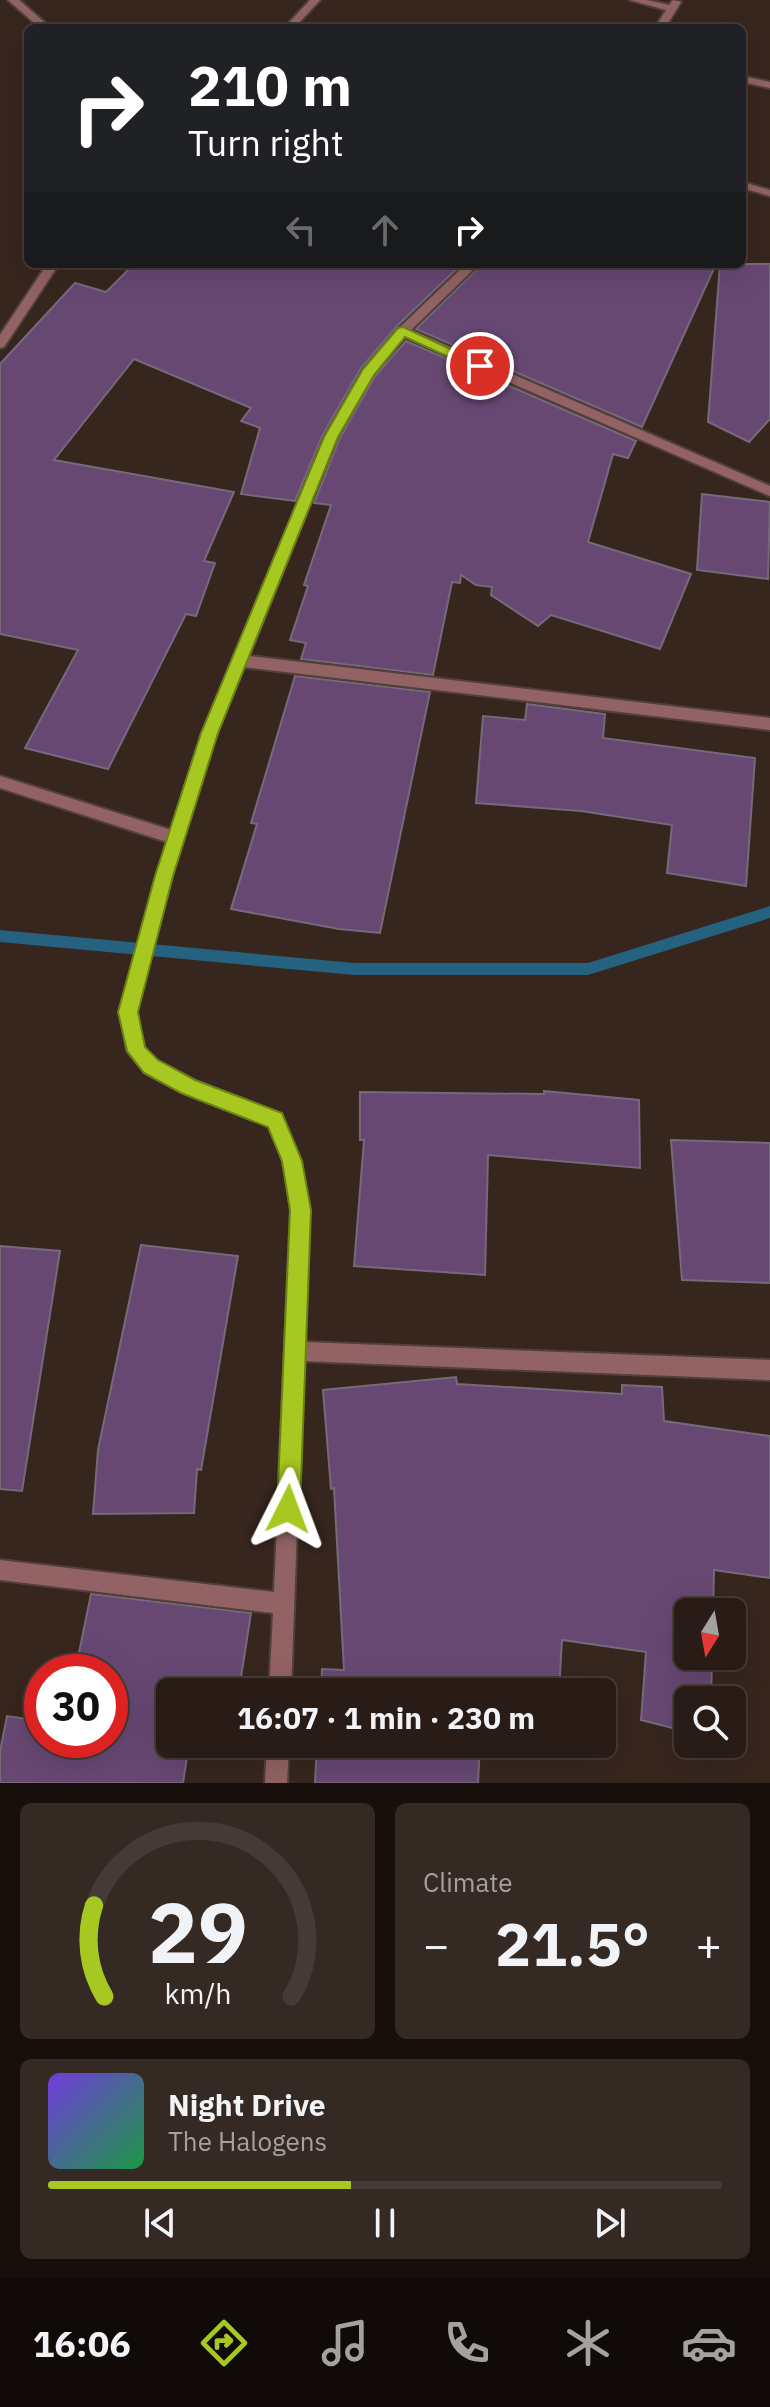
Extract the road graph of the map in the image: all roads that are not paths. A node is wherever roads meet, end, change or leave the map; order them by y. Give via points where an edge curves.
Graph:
1 (13, 0) edge
2 (315, 0) edge
3 (635, 0) edge
4 (675, 4) edge
5 (41, 24) edge
6 (293, 24) edge
7 (662, 24) edge
8 (746, 80) edge
9 (770, 85) edge
10 (746, 186) edge
11 (770, 193) edge
12 (50, 268) edge
13 (469, 268) edge
14 (403, 331) junction
15 (0, 344) edge
16 (770, 491) edge
17 (241, 661) junction
18 (770, 724) edge
19 (0, 782) edge
20 (175, 838) junction
21 (296, 1351) junction
22 (770, 1370) edge
23 (0, 1570) edge
24 (284, 1604) junction
25 (281, 1678) edge
26 (277, 1758) edge
27 (276, 1783) edge

1 - 5 street
2 - 6 street
3 - 4 street
4 - 7 street
8 - 9 street
10 - 11 street
12 - 15 street
13 - 14 street
14 - 16 street
14 - 17 street via 368,372 331,437
17 - 18 street
17 - 20 street
19 - 20 street
20 - 21 street via 128,1012 136,1051 151,1067 188,1086 275,1120 292,1161 300,1210
21 - 22 street
21 - 24 street
23 - 24 street
24 - 25 street
26 - 27 street

